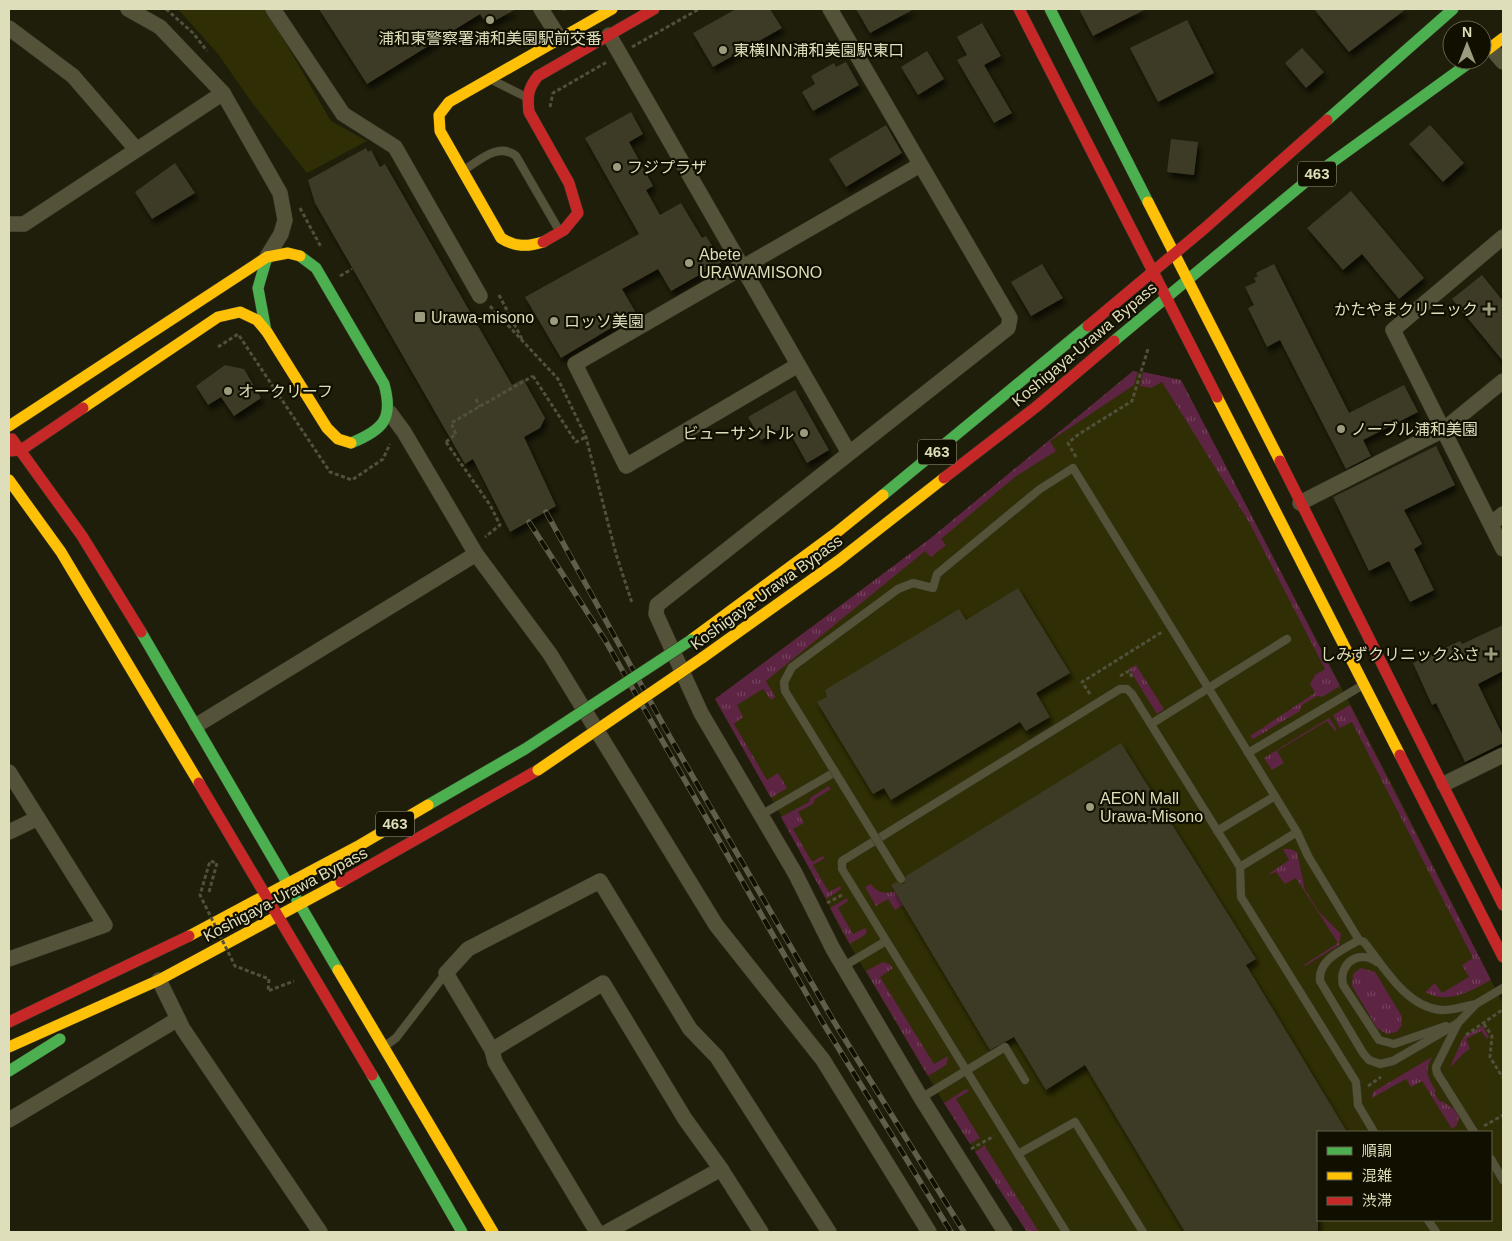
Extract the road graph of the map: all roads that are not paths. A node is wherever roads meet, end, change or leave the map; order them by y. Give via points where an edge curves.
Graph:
1 (128, 9) edge
2 (273, 9) edge
3 (541, 9) edge
4 (612, 9) edge
5 (654, 9) edge
6 (830, 9) edge
7 (1018, 9) edge
8 (1050, 9) edge
9 (1453, 9) edge
10 (9, 28) edge
11 (609, 35) junction
12 (1503, 38) edge
13 (560, 39) junction
14 (1492, 46) edge
15 (1492, 55) edge
16 (1503, 62) edge
17 (1459, 70) edge
18 (490, 79) junction
19 (223, 93) junction
20 (527, 98) junction
21 (136, 149) junction
22 (920, 165) junction
23 (462, 171) junction
24 (9, 224) edge
25 (560, 232) junction
26 (1503, 237) edge
27 (1175, 254) junction
28 (267, 257) junction
29 (742, 268) junction
30 (1154, 272) junction
31 (1187, 280) junction
32 (480, 296) road end
33 (1167, 297) junction
34 (266, 331) junction
35 (798, 365) junction
36 (1503, 380) edge
37 (390, 413) junction
38 (9, 426) edge
39 (1444, 430) junction
40 (9, 436) edge
41 (21, 450) junction
42 (9, 451) edge
43 (849, 453) junction
44 (9, 480) edge
45 (1300, 503) junction
46 (1503, 514) edge
47 (1491, 524) junction
48 (1503, 549) edge
49 (476, 554) junction
50 (1287, 640) dead end
51 (1364, 684) junction
52 (1209, 689) junction
53 (1151, 724) junction
54 (197, 725) junction
55 (1248, 753) junction
56 (1503, 755) edge
57 (9, 772) edge
58 (835, 772) junction
59 (1444, 784) junction
60 (1275, 796) junction
61 (761, 815) junction
62 (38, 818) junction
63 (1217, 831) junction
64 (9, 832) edge
65 (1297, 832) junction
66 (1240, 867) junction
67 (901, 879) dead end
68 (289, 882) junction
69 (264, 896) junction
70 (302, 904) junction
71 (1503, 905) edge
72 (278, 917) junction
73 (1359, 940) junction
74 (886, 941) junction
75 (1503, 957) edge
76 (9, 959) edge
77 (844, 966) junction
78 (1385, 968) junction
79 (446, 973) junction
80 (159, 980) junction
81 (87, 985) junction
82 (1503, 988) edge
83 (130, 993) junction
84 (1476, 1004) junction
85 (9, 1013) edge
86 (178, 1018) junction
87 (9, 1022) edge
88 (1458, 1023) junction
89 (9, 1047) edge
90 (383, 1047) junction
91 (492, 1050) junction
92 (9, 1071) edge
93 (966, 1071) junction
94 (1025, 1080) dead end
95 (921, 1098) junction
96 (9, 1120) edge
97 (1478, 1130) edge
98 (1373, 1131) edge
99 (1018, 1154) junction
100 (1492, 1160) edge
101 (721, 1169) junction
102 (1503, 1180) edge
103 (1429, 1221) edge
104 (923, 1230) edge
105 (318, 1232) edge
106 (462, 1232) edge
107 (493, 1232) edge
108 (598, 1232) edge
109 (606, 1232) edge
110 (761, 1232) edge
111 (829, 1232) edge
112 (1005, 1232) edge
113 (1066, 1232) edge
114 (1142, 1232) edge
115 (1436, 1232) edge

1 - 19 street via 160,26
2 - 32 street via 343,114 395,147
3 - 13 street
4 - 13 main road
5 - 11 main road
6 - 22 street
7 - 30 main road
8 - 27 main road
9 - 27 main road, Koshigaya-Urawa Bypass / 463
10 - 21 street via 73,76
11 - 20 main road via 538,76 530,86
11 - 29 street
12 - 14 main road
13 - 18 main road
15 - 16 street
17 - 31 main road, Koshigaya-Urawa Bypass / 463 via 1309,180
18 - 20 lane
18 - 23 main road via 449,102 438,117 440,131
19 - 21 street
19 - 28 street via 280,193 285,220
20 - 25 main road via 527,107 534,122 577,201 578,213
21 - 24 street via 24,224
22 - 29 street
22 - 43 street via 1010,318 1008,328
23 - 25 main road via 501,238 508,244 527,247
23 - 25 lane via 497,150 510,151
26 - 39 street via 1393,330
27 - 30 main road, Koshigaya-Urawa Bypass / 463
27 - 31 main road
28 - 34 main road via 258,288
28 - 37 main road via 296,252 316,268 384,384 390,399
28 - 38 main road
29 - 35 street
29 - 35 street via 575,364 626,466
30 - 33 main road
30 - 68 main road, Koshigaya-Urawa Bypass / 463, bridge via 836,534 691,640 525,749 360,845
31 - 33 main road, Koshigaya-Urawa Bypass / 463
31 - 45 main road
33 - 51 main road
33 - 70 main road, Koshigaya-Urawa Bypass / 463, bridge via 1036,407 838,561 702,658 538,770
34 - 37 main road via 327,428 338,439 350,444 366,438 382,427
34 - 41 main road via 248,314 237,311 222,315
35 - 43 street
36 - 39 street
37 - 49 street
39 - 45 street
39 - 47 street
40 - 41 main road
41 - 42 main road
41 - 54 main road via 82,536
43 - 61 street via 657,605 656,614 701,713
44 - 69 main road via 61,552
45 - 59 main road
46 - 47 street
47 - 48 street
49 - 54 street
49 - 104 street via 550,654 716,925 823,1060
50 - 52 lane
51 - 55 lane
51 - 75 main road
52 - 53 lane
52 - 55 lane
52 - 58 lane, bridge via 1073,468 1040,489 938,574 933,588 913,583 898,589 792,667 784,682 785,691
53 - 63 lane
53 - 74 lane via 1127,689 1113,692 845,857 842,869
54 - 68 main road
55 - 60 lane
56 - 59 street
57 - 62 street
58 - 61 lane
58 - 67 lane, bridge
59 - 71 main road
60 - 63 lane
60 - 65 lane
61 - 77 street
62 - 64 street
62 - 76 street via 105,925
63 - 66 lane
65 - 66 lane
65 - 73 lane
66 - 98 lane via 1242,897 1356,1082 1358,1105
68 - 69 main road, Koshigaya-Urawa Bypass / 463
68 - 70 main road
69 - 72 main road
69 - 81 main road, Koshigaya-Urawa Bypass / 463
70 - 72 main road, Koshigaya-Urawa Bypass / 463
70 - 90 main road
72 - 80 main road, Koshigaya-Urawa Bypass / 463
72 - 106 main road
73 - 78 lane
73 - 88 lane via 1327,960 1319,973 1320,981 1369,1060 1380,1064 1393,1061
74 - 77 lane
74 - 93 lane
77 - 95 street
78 - 84 lane via 1402,989 1427,1008 1444,1010
78 - 88 lane via 1366,956 1359,957 1346,964 1341,977 1379,1040 1394,1044
79 - 90 lane via 396,1038
79 - 91 street
79 - 111 street via 468,949 600,881 690,1029 717,1056
80 - 83 main road, Koshigaya-Urawa Bypass / 463
80 - 86 street
81 - 85 main road, 463
81 - 87 main road, Koshigaya-Urawa Bypass / 463
82 - 84 lane
83 - 89 main road, Koshigaya-Urawa Bypass / 463
83 - 92 main road
84 - 88 lane
86 - 96 street
86 - 105 street
88 - 97 lane via 1436,1067 1437,1073
90 - 107 main road
91 - 101 street via 603,983 685,1119
91 - 108 street via 495,1062
93 - 94 lane via 1004,1047
93 - 95 lane
93 - 99 lane
95 - 112 street
99 - 113 lane
99 - 114 lane via 1075,1122
100 - 102 lane
101 - 109 street
101 - 110 street
103 - 115 lane

